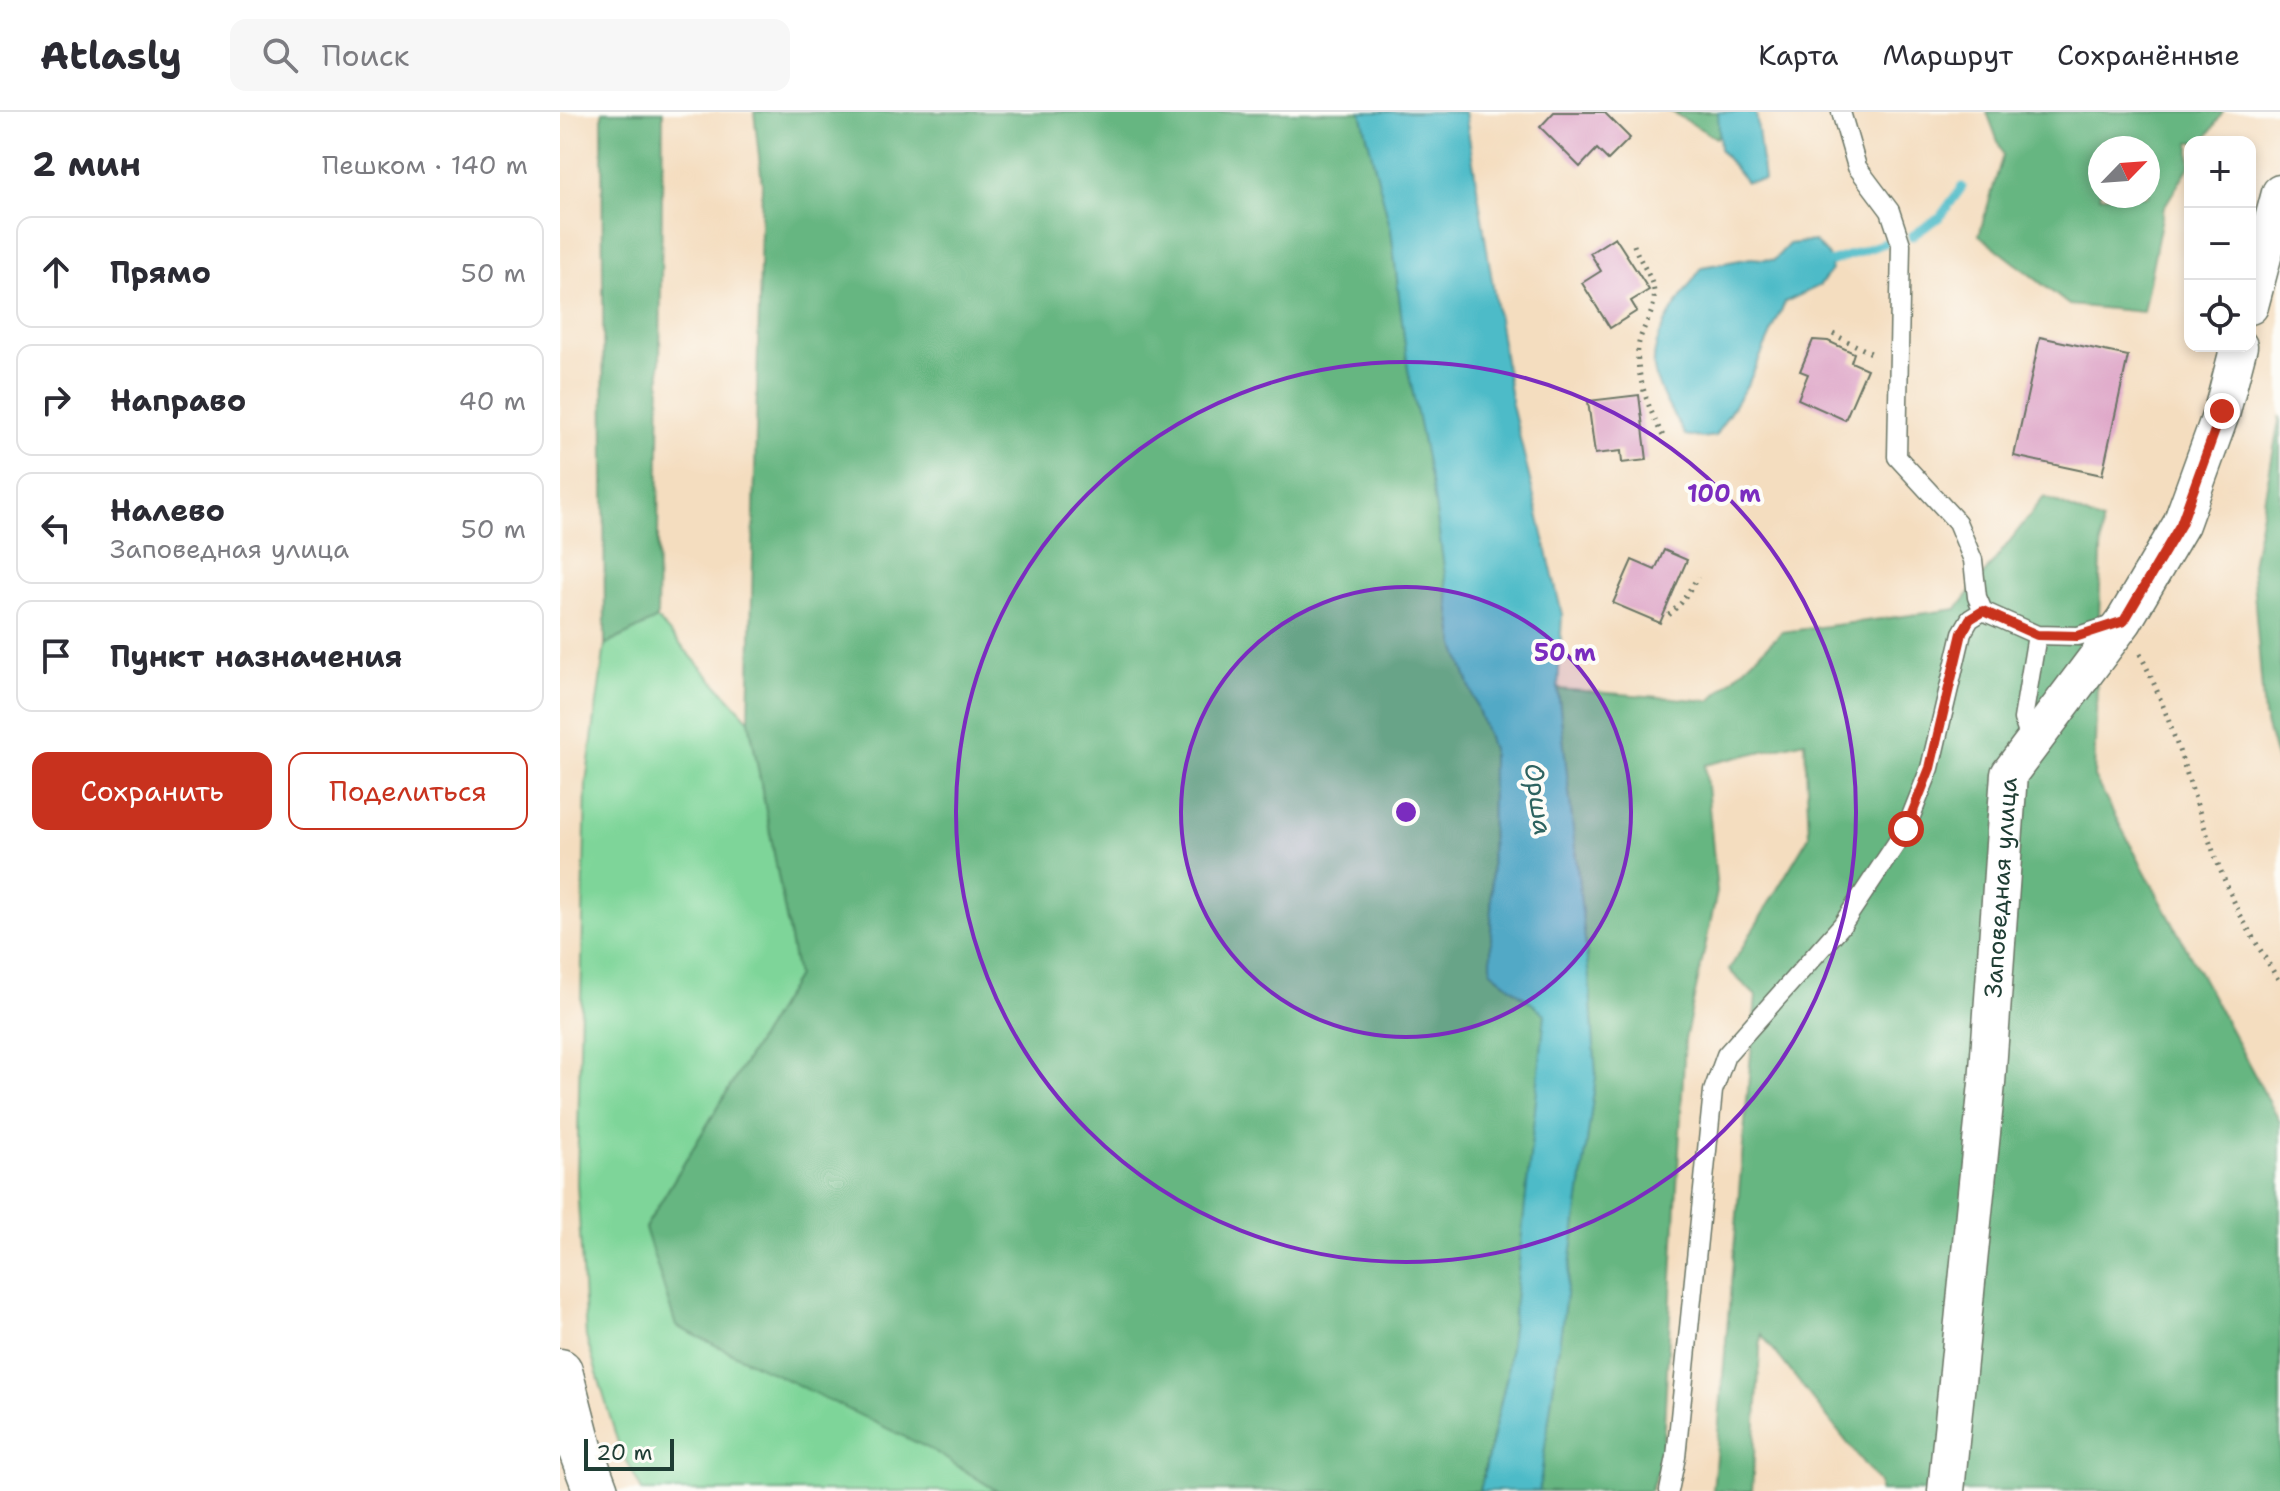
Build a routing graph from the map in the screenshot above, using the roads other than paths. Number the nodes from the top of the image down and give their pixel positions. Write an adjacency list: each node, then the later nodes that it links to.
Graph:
1 (1841, 112): 5 (lane)
2 (2280, 193): 3 (street)
3 (2256, 283)
4 (2237, 352): 6 (street, Заповедная улица)
5 (1983, 611): 7 (lane); 11 (lane)
6 (2124, 621): 7 (lane); 8 (street, Заповедная улица)
7 (2037, 635): 8 (lane)
8 (2032, 746): 12 (street, Заповедная улица)
9 (560, 1371): 10 (main road)
10 (596, 1491)
11 (1669, 1491)
12 (1946, 1491)

